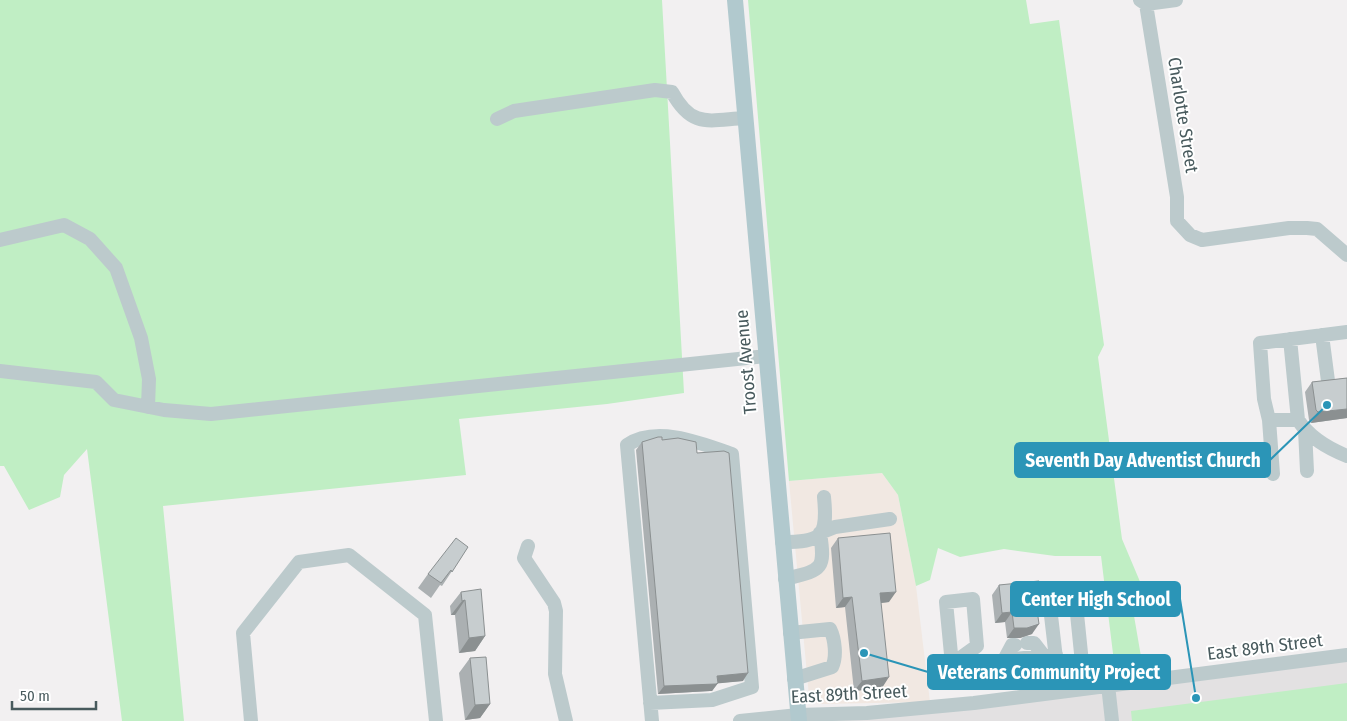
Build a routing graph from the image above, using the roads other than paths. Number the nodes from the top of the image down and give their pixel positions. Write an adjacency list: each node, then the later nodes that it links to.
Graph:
1 (735, 0): 4 (main road, Troost Avenue)
2 (1176, 0): 3 (street)
3 (1143, 2): 7 (street, Charlotte Street)
4 (745, 118): 5 (street); 11 (main road, Troost Avenue)
5 (497, 119)
6 (0, 240): 14 (street)
7 (1347, 255)
8 (1347, 332): 9 (street)
9 (1322, 335): 10 (street); 13 (street)
10 (1290, 339): 15 (street); 16 (street)
11 (766, 356): 14 (street); 23 (main road, Troost Avenue)
12 (0, 371): 14 (street)
13 (1328, 381)
14 (148, 407)
15 (1268, 420): 16 (street); 19 (street)
16 (1302, 425): 17 (street); 18 (street)
17 (1347, 456)
18 (1307, 471)
19 (1273, 474)
20 (824, 497): 22 (street)
21 (890, 519): 22 (street)
22 (820, 533): 23 (street); 25 (street)
23 (782, 542): 25 (main road, Troost Avenue)
24 (528, 546): 39 (street)
25 (785, 579): 26 (main road, Troost Avenue)
26 (790, 633): 32 (main road, Troost Avenue); 32 (street)
27 (1050, 655): 29 (street); 29 (street); 31 (street); 31 (street)
28 (1347, 655): 33 (street, East 89th Street)
29 (1004, 660): 30 (street)
30 (952, 664)
31 (1067, 667): 34 (street)
32 (794, 679): 36 (main road, Troost Avenue)
33 (1108, 685): 34 (street, East 89th Street); 42 (street)
34 (1069, 690): 36 (street, East 89th Street)
35 (650, 703): 35 (street); 40 (street)
36 (798, 718): 41 (street, East 89th Street)
37 (251, 721): 38 (street)
38 (436, 721)
39 (566, 721)
40 (652, 721)
41 (740, 721)
42 (1112, 721)

